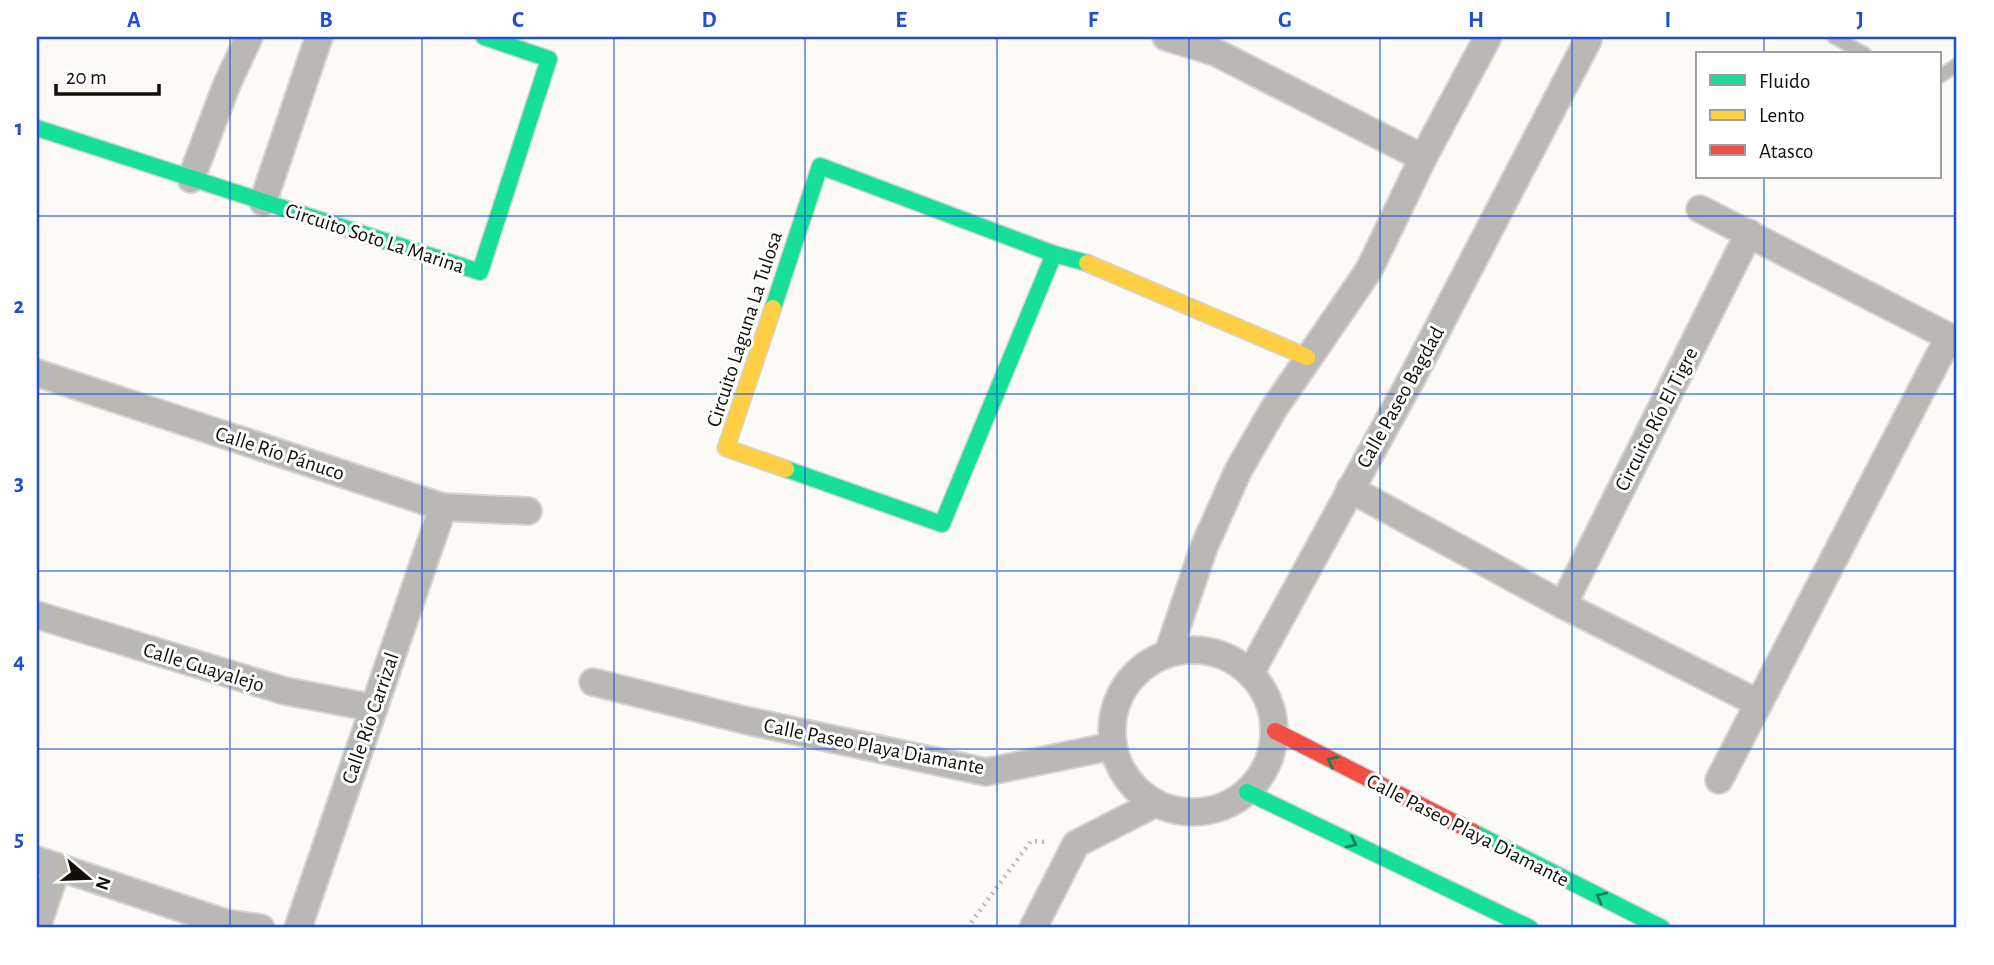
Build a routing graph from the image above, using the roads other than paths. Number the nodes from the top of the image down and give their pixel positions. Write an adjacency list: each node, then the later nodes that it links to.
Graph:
1 (249, 37): 14 (street)
2 (319, 37): 15 (street)
3 (484, 37): 15 (street, Circuito Soto La Marina)
4 (1166, 37): 8 (street)
5 (1488, 37): 13 (street)
6 (1834, 37): 9 (lane)
7 (1588, 40): 22 (street, Calle Paseo Bagdad)
8 (1218, 44): 13 (street)
9 (1861, 52)
10 (1957, 65): 11 (lane)
11 (1941, 75)
12 (37, 128): 14 (street, Circuito Soto La Marina)
13 (1423, 158): 20 (street)
14 (191, 179): 15 (street, Circuito Soto La Marina)
15 (263, 202)
16 (1700, 209): 17 (street)
17 (1749, 233): 19 (street); 25 (street, Circuito Río El Tigre)
18 (1054, 254): 18 (street, Circuito Laguna La Tulosa); 20 (street, Circuito Laguna La Tulosa)
19 (1953, 339): 30 (street)
20 (1307, 358): 27 (street)
21 (37, 373): 23 (street, Calle Río Pánuco)
22 (1350, 489): 25 (street); 28 (street, Calle Paseo Bagdad)
23 (443, 507): 24 (street, Calle Río Pánuco); 31 (street, Calle Río Carrizal)
24 (528, 511)
25 (1563, 605): 30 (street)
26 (37, 615): 31 (street, Calle Guayalejo)
27 (1179, 651): 28 (street); 33 (street)
28 (1242, 666): 32 (street)
29 (593, 682): 33 (street, Calle Paseo Playa Diamante)
30 (1758, 703): 34 (street)
31 (374, 708): 41 (street, Calle Río Carrizal)
32 (1275, 732): 35 (street); 44 (street, Calle Paseo Playa Diamante, one-way to 32)
33 (1117, 757): 36 (street)
34 (1719, 780)
35 (1247, 792): 36 (street); 43 (street, one-way to 43)
36 (1151, 800): 42 (street)
37 (47, 863): 38 (street); 39 (street)
38 (219, 926): 40 (street)
39 (37, 927)
40 (261, 928)
41 (298, 928)
42 (1033, 928)
43 (1530, 928)
44 (1661, 928)

